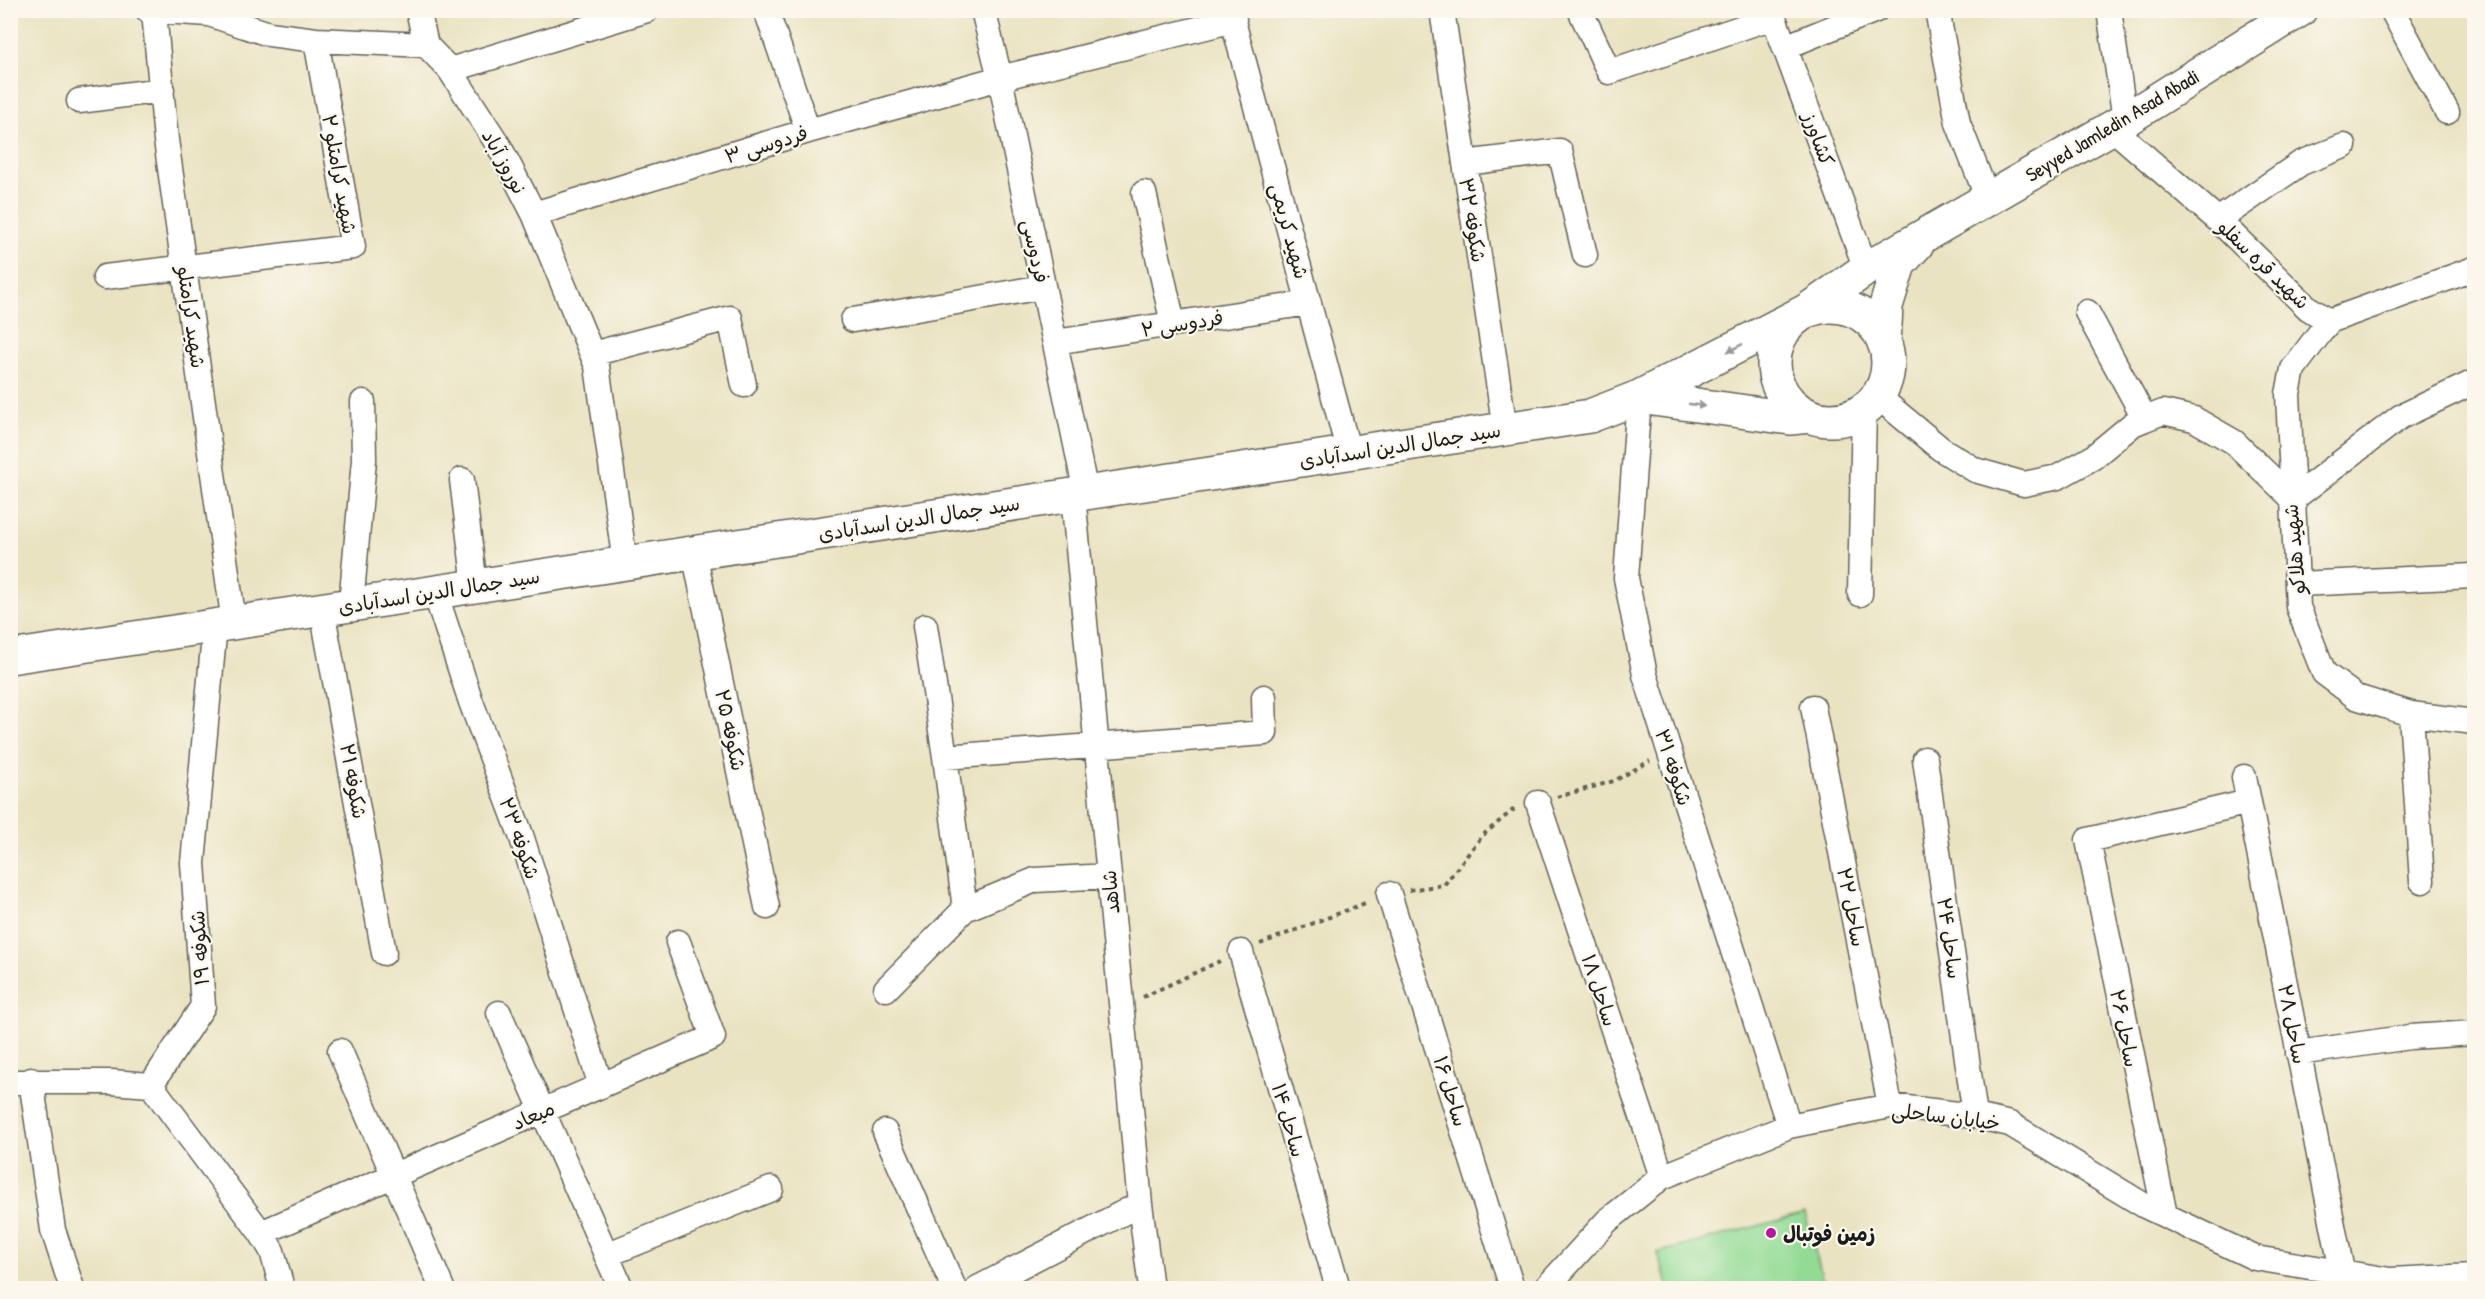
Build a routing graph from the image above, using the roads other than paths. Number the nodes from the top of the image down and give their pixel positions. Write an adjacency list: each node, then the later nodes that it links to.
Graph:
1 (418, 10): 17 (street)
2 (647, 10): 19 (street)
3 (766, 10): 25 (street)
4 (983, 10): 20 (street, فردوسی)
5 (1442, 10): 27 (street, شکوفه ۳۲)
6 (1580, 10): 13 (street)
7 (1876, 10): 18 (street)
8 (2109, 10): 24 (street)
9 (2300, 10): 24 (main road, Seyyed Jamledin Asad Abadi)
10 (2392, 10): 23 (street)
11 (151, 11): 12 (street); 21 (street, شهید کرامتلو)
12 (216, 14): 16 (street)
13 (1772, 14): 18 (street, کشاورز)
14 (1232, 15): 20 (street, فردوسی ۳); 39 (street, شهید کریمی)
15 (1938, 15): 29 (street)
16 (316, 40): 17 (street); 35 (street, شهید کرامتلو ۲)
17 (426, 45): 19 (street, نوروز آباد)
18 (1785, 47): 34 (street, کشاورز)
19 (450, 70): 30 (street, نوروز آباد)
20 (1000, 78): 25 (street, فردوسی ۳); 38 (street, فردوسی)
21 (162, 90): 22 (street); 35 (street, شهید کرامتلو)
22 (79, 101)
23 (2447, 112)
24 (2118, 123): 29 (main road, Seyyed Jamledin Asad Abadi); 31 (street, شهید قره سفلو)
25 (808, 131): 30 (street, فردوسی ۳)
26 (2344, 146): 31 (street)
27 (1465, 163): 33 (street); 55 (street, شکوفه ۳۲)
28 (1144, 193): 44 (street)
29 (1988, 199): 32 (main road, Seyyed Jamledin Asad Abadi)
30 (534, 214): 47 (street, نوروز آباد)
31 (2218, 220): 43 (street, شهید قره سفلو)
32 (1922, 237): 34 (main road, Seyyed Jamledin Asad Abadi); 46 (main road)
33 (1585, 255)
34 (1866, 268): 40 (main road, Seyyed Jamledin Asad Abadi)
35 (185, 269): 37 (street); 68 (street, شهید کرامتلو)
36 (2475, 269): 43 (street, شهید قره سفلو)
37 (105, 277)
38 (1043, 287): 42 (street); 45 (street, فردوسی)
39 (1309, 303): 44 (street, فردوسی ۲); 56 (street, شهید کریمی)
40 (1806, 311): 46 (main road); 50 (main road, سید جمال الدین اسدآبادی, one-way to 50); 53 (main road)
41 (2087, 312): 54 (street)
42 (853, 320)
43 (2329, 321): 59 (street)
44 (1173, 324): 45 (street, فردوسی ۲)
45 (1055, 342): 58 (street, فردوسی)
46 (1884, 343): 52 (main road)
47 (592, 354): 49 (street); 61 (street, نوروز آباد)
48 (2475, 382): 59 (street)
49 (744, 385)
50 (1639, 397): 53 (main road, one-way to 53); 55 (main road, سید جمال الدین اسدآبادی); 100 (street, شکوفه ۳۱)
51 (363, 402): 67 (street, شکوفه ۲۱)
52 (1870, 403): 53 (main road); 54 (street, شهید هلاکو); 66 (street)
53 (1810, 416)
54 (2145, 419): 59 (street, شهید هلاکو)
55 (1505, 429): 56 (main road, سید جمال الدین اسدآبادی)
56 (1349, 453): 58 (main road, سید جمال الدین اسدآبادی)
57 (462, 480): 64 (street)
58 (1080, 494): 60 (main road, سید جمال الدین اسدآبادی); 75 (street, شاهد)
59 (2293, 499): 63 (street, شهید هلاکو)
60 (694, 552): 61 (main road, سید جمال الدین اسدآبادی); 84 (street, شکوفه ۲۵)
61 (625, 563): 64 (main road, سید جمال الدین اسدآبادی)
62 (2475, 576): 63 (street)
63 (2297, 584): 73 (street, شهید هلاکو)
64 (475, 586): 65 (main road, سید جمال الدین اسدآبادی)
65 (435, 592): 67 (main road, سید جمال الدین اسدآبادی); 96 (street, شکوفه ۲۳)
66 (1860, 594)
67 (336, 607): 68 (main road, سید جمال الدین اسدآبادی); 87 (street, شکوفه ۲۱)
68 (224, 624): 70 (main road, سید جمال الدین اسدآبادی); 95 (street, شکوفه ۱۹)
69 (925, 626): 76 (street)
70 (10, 657)
71 (1264, 697): 75 (street)
72 (1813, 707): 97 (street, ساحل ۲۲)
73 (2411, 714): 74 (street, شهید هلاکو); 82 (street)
74 (2475, 722)
75 (1096, 744): 76 (street); 81 (street, شاهد)
76 (945, 757): 85 (street)
77 (1925, 759): 99 (street, ساحل ۲۴)
78 (2244, 777): 79 (street, ساحل ۲۸)
79 (2249, 802): 93 (street, ساحل ۲۸); 106 (street, ساحل ۲۶)
80 (1538, 803): 103 (street, ساحل ۱۸)
81 (1109, 876): 85 (street); 105 (street, شاهد)
82 (2422, 881)
83 (1389, 894): 119 (street, ساحل ۱۶)
84 (768, 907)
85 (964, 909): 89 (street)
86 (678, 942): 96 (street, میعاد)
87 (384, 952)
88 (1241, 952): 118 (street, ساحل ۱۴)
89 (886, 989)
90 (499, 1013): 98 (street)
91 (2475, 1033): 93 (street)
92 (340, 1052): 102 (street)
93 (2298, 1053): 109 (street, ساحل ۲۸)
94 (21, 1081): 95 (street); 111 (street)
95 (151, 1085): 107 (street)
96 (601, 1086): 98 (street, میعاد)
97 (1890, 1106): 99 (street, خیابان ساحلی); 100 (street, خیابان ساحلی)
98 (543, 1110): 102 (street, میعاد); 108 (street)
99 (1975, 1116): 106 (street, خیابان ساحلی)
100 (1789, 1126): 103 (street, خیابان ساحلی)
101 (885, 1132): 115 (street)
102 (392, 1176): 107 (street, میعاد); 113 (street)
103 (1662, 1177): 120 (street, خیابان ساحلی)
104 (771, 1189): 108 (street)
105 (1140, 1204): 116 (street); 117 (street, شاهد)
106 (2165, 1215): 109 (street, خیابان ساحلی)
107 (261, 1233): 112 (street)
108 (606, 1255): 114 (street)
109 (2342, 1271): 110 (street, خیابان ساحلی)
110 (2475, 1276)
111 (72, 1288)
112 (282, 1288)
113 (442, 1288)
114 (621, 1288)
115 (954, 1288)
116 (978, 1288)
117 (1151, 1288)
118 (1338, 1288)
119 (1512, 1288)
120 (1546, 1288)

